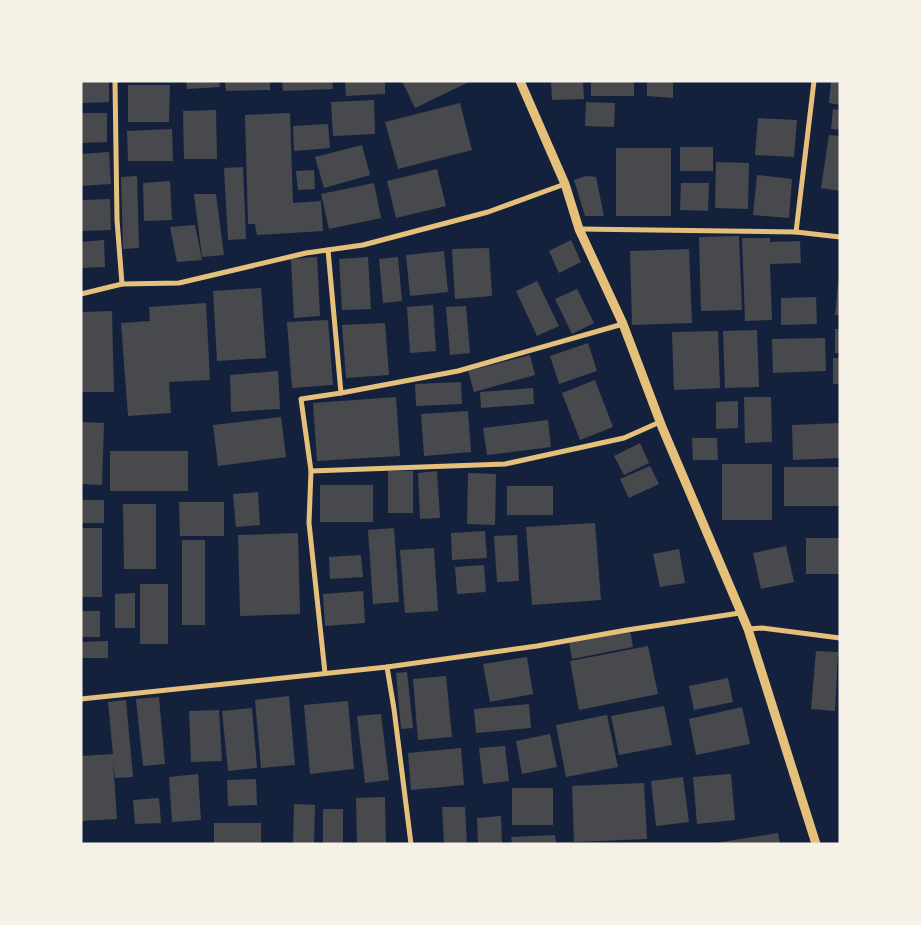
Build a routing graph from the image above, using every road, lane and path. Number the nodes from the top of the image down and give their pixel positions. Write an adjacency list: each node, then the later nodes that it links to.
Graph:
1 (115, 81): 9 (street)
2 (520, 81): 4 (street)
3 (814, 81): 6 (street)
4 (564, 184): 5 (street); 8 (street)
5 (580, 229): 6 (street); 11 (street)
6 (796, 232): 7 (street)
7 (840, 237)
8 (328, 250): 9 (street); 12 (street)
9 (122, 284): 10 (street)
10 (81, 294)
11 (623, 324): 12 (street); 13 (street)
12 (341, 394): 14 (street)
13 (660, 422): 14 (street); 15 (street)
14 (311, 471): 19 (street)
15 (740, 613): 16 (street); 18 (street)
16 (748, 629): 17 (street); 22 (street)
17 (840, 638)
18 (387, 666): 19 (street); 21 (street)
19 (325, 673): 20 (street)
20 (81, 699)
21 (411, 844)
22 (816, 844)

